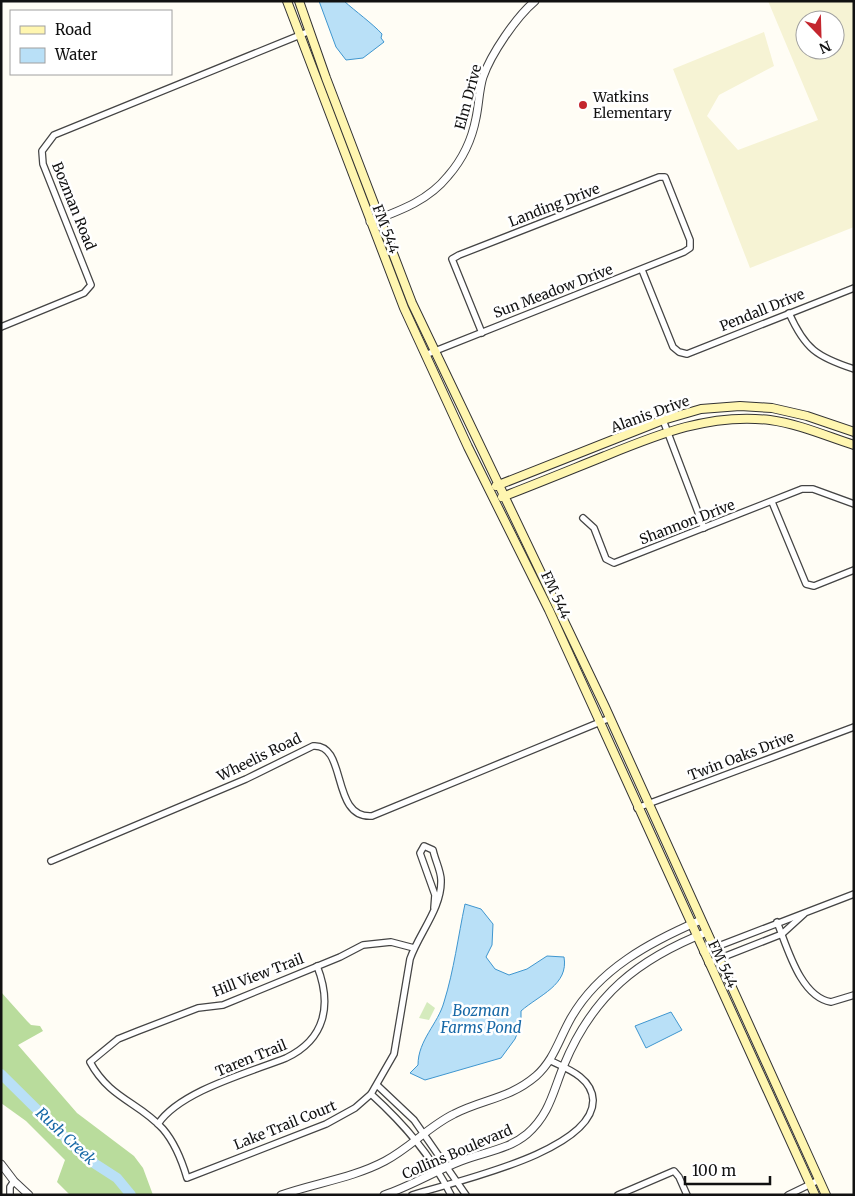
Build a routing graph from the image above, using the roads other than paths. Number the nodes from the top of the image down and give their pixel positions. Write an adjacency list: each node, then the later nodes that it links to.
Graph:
1 (287, 1): 5 (main road, FM 544)
2 (299, 1): 4 (main road, FM 544)
3 (535, 1): 7 (street, Elm Drive)
4 (310, 31): 5 (street, Bozman Road); 7 (main road, FM 544)
5 (300, 35): 8 (main road, FM 544); 12 (street, Bozman Road)
6 (665, 177): 9 (street, Sun Meadow Drive); 13 (street, Landing Drive)
7 (379, 218): 8 (street, Elm Drive); 14 (main road, FM 544)
8 (370, 222): 15 (main road, FM 544)
9 (642, 270): 11 (street, Pendall Drive); 13 (street, Sun Meadow Drive)
10 (854, 288): 11 (street, Pendall Drive)
11 (789, 313): 16 (street)
12 (1, 327)
13 (482, 333): 14 (street, Sun Meadow Drive)
14 (434, 351): 15 (street, Sun Meadow Drive); 21 (main road, FM 544)
15 (425, 355): 22 (main road, FM 544)
16 (854, 368)
17 (663, 420): 18 (street); 19 (main road, Alanis Drive); 21 (main road, Alanis Drive)
18 (667, 431): 20 (main road, Alanis Drive); 23 (main road, Alanis Drive); 28 (street)
19 (854, 432)
20 (854, 445)
21 (501, 485): 22 (main road, Alanis Drive); 23 (main road, FM 544)
22 (490, 489): 24 (main road, FM 544)
23 (506, 496): 24 (main road, Alanis Drive); 30 (main road, FM 544)
24 (496, 500): 31 (main road, FM 544)
25 (772, 502): 26 (street, Shannon Drive); 28 (street, Shannon Drive); 29 (street)
26 (854, 504)
27 (583, 518): 28 (street, Shannon Drive)
28 (704, 528)
29 (854, 570)
30 (610, 718): 31 (street, Wheelis Road); 33 (main road, FM 544)
31 (600, 722): 34 (main road, FM 544); 35 (street, Wheelis Road)
32 (854, 727): 33 (street, Twin Oaks Drive)
33 (648, 804): 34 (street, Twin Oaks Drive); 39 (main road, FM 544)
34 (637, 808): 41 (main road, FM 544)
35 (51, 861)
36 (854, 894): 38 (street)
37 (434, 908): 37 (street, Lake Trail Court); 46 (street, Lake Trail Court)
38 (810, 910): 40 (street); 43 (street)
39 (701, 920): 41 (street, Collins Boulevard); 42 (main road, FM 544)
40 (777, 922): 43 (street); 45 (street)
41 (691, 925): 44 (main road, FM 544); 51 (street, Collins Boulevard)
42 (707, 932): 44 (street, Collins Boulevard); 45 (main road, FM 544)
43 (782, 934): 48 (street); 53 (street)
44 (696, 936): 47 (main road, FM 544); 52 (street, Collins Boulevard)
45 (714, 947): 47 (street); 48 (main road, FM 544)
46 (414, 948): 50 (street, Hill View Trail); 56 (street, Lake Trail Court)
47 (703, 952): 49 (main road, FM 544)
48 (719, 958): 49 (street); 64 (main road, FM 544)
49 (708, 963): 68 (main road, FM 544)
50 (317, 966): 58 (street, Taren Trail); 58 (street, Hill View Trail)
51 (598, 984): 52 (street); 54 (street, Collins Boulevard)
52 (608, 994): 55 (street, Collins Boulevard)
53 (854, 994)
54 (551, 1061): 55 (street); 59 (street, Collins Boulevard)
55 (563, 1066): 62 (street, Collins Boulevard); 66 (street)
56 (378, 1086): 57 (street, Lake Trail Court); 59 (street)
57 (371, 1094): 58 (street, Lake Trail Court); 60 (street)
58 (158, 1124)
59 (425, 1134): 60 (street, Collins Boulevard); 62 (street)
60 (417, 1141): 63 (street); 73 (street, Collins Boulevard)
61 (1, 1164): 65 (street)
62 (448, 1166): 63 (street, Collins Boulevard); 66 (street)
63 (439, 1171): 67 (street); 74 (street, Collins Boulevard)
64 (819, 1180): 68 (street); 69 (main road, FM 544)
65 (14, 1181): 71 (street); 72 (street)
66 (458, 1182): 67 (street); 77 (street)
67 (446, 1184): 75 (street); 76 (street)
68 (810, 1185): 70 (main road, FM 544); 80 (street)
69 (824, 1192): 70 (street)
70 (813, 1194)
71 (10, 1195)
72 (29, 1195)
73 (281, 1195)
74 (384, 1195)
75 (412, 1195)
76 (451, 1195)
77 (466, 1195)
78 (618, 1195): 79 (street)
79 (687, 1195)
80 (788, 1195)

